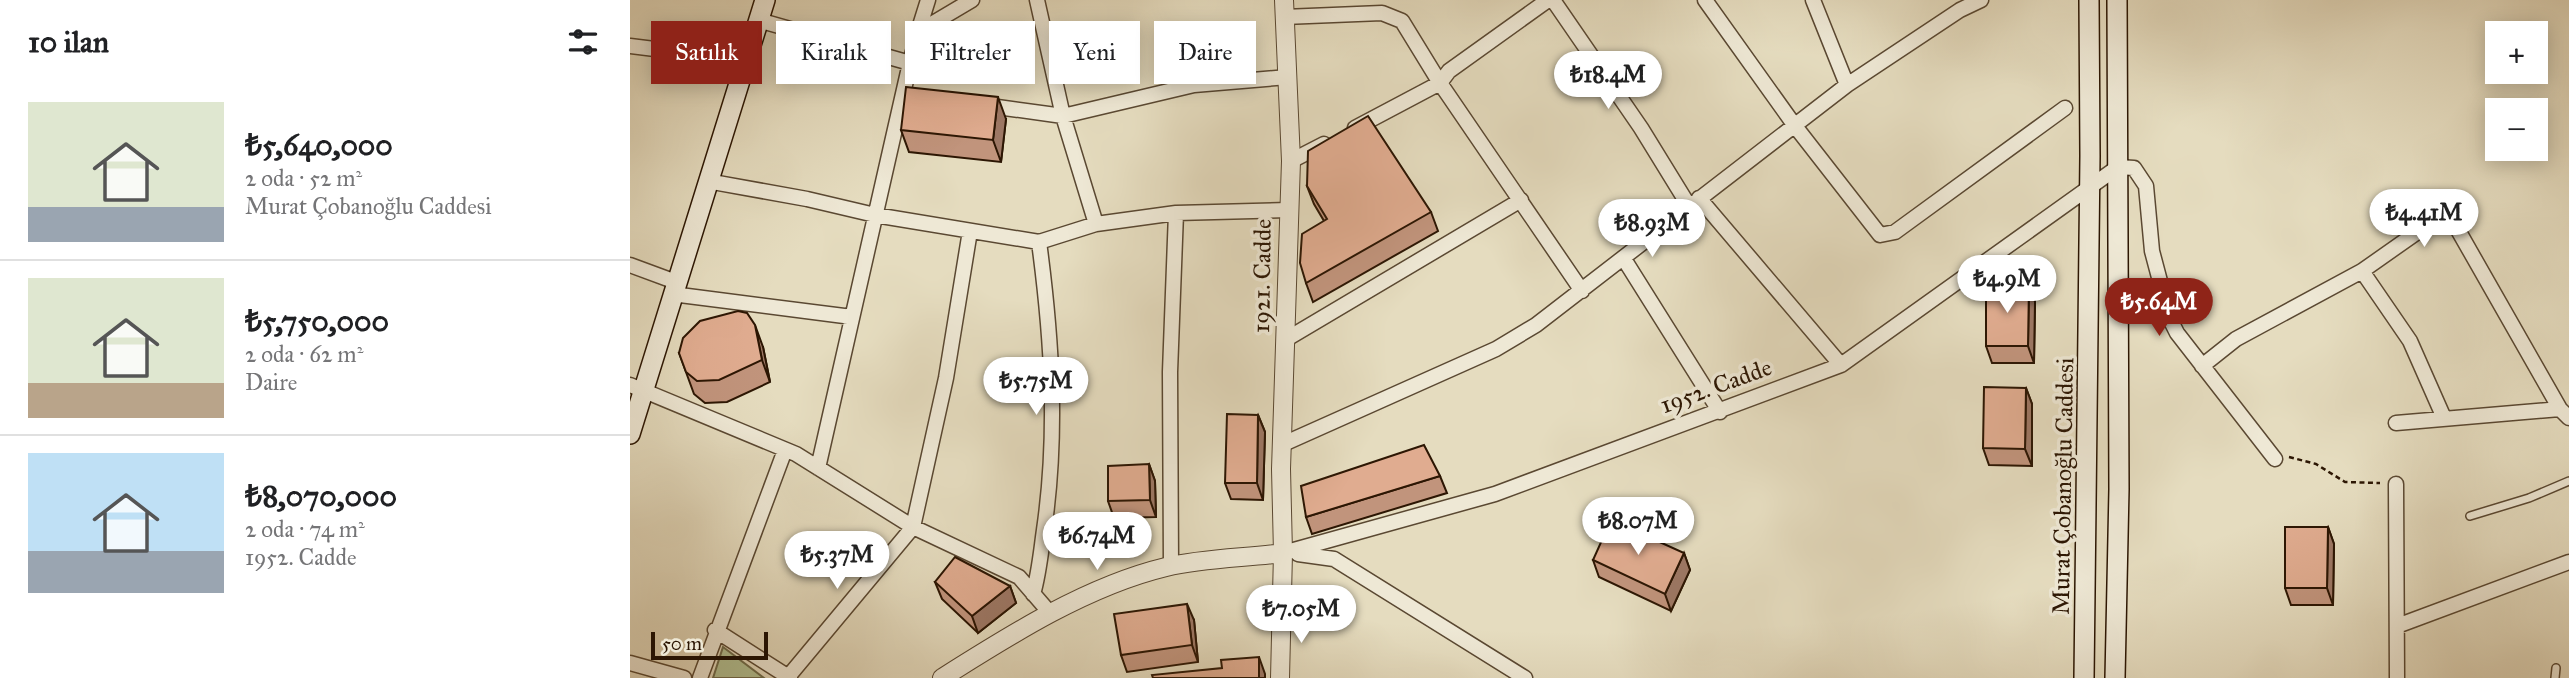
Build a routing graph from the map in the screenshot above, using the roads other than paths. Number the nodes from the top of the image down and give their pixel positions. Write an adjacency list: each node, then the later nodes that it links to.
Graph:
1 (765, 0): 12 (main road)
2 (928, 0): 13 (street)
3 (972, 0): 14 (street)
4 (1037, 0): 25 (street)
5 (1550, 0): 19 (street); 32 (street)
6 (1812, 0): 22 (street)
7 (1979, 0): 22 (street)
8 (2089, 0): 30 (main road, Murat Çobanoğlu Caddesi)
9 (2117, 0): 28 (main road)
10 (1707, 1): 26 (street)
11 (1284, 9): 18 (street, 1921. Cadde); 19 (street)
12 (758, 20): 17 (street)
13 (922, 21)
14 (938, 21)
15 (630, 46): 16 (street)
16 (651, 49)
17 (905, 62)
18 (1288, 77): 25 (street); 27 (street, 1921. Cadde)
19 (1440, 83): 27 (street); 31 (street)
20 (738, 84): 29 (main road)
21 (909, 84): 35 (street)
22 (1847, 85): 26 (street)
23 (969, 103): 25 (street)
24 (2064, 108): 26 (street)
25 (1063, 116): 36 (street)
26 (1796, 126): 32 (street)
27 (1291, 162): 33 (street, 1921. Cadde)
28 (2118, 167): 30 (street, 1952. Cadde); 47 (street); 78 (main road)
29 (707, 181): 35 (street); 42 (main road)
30 (2090, 184): 46 (street, 1952. Cadde); 77 (main road, Murat Çobanoğlu Caddesi)
31 (1521, 200): 43 (street); 45 (street)
32 (1694, 202): 39 (street); 46 (street)
33 (1288, 210): 34 (street); 45 (street, 1921. Cadde)
34 (1176, 214): 36 (street); 64 (street)
35 (875, 215): 37 (street); 44 (street)
36 (1096, 224): 38 (street)
37 (970, 231): 38 (street); 61 (street)
38 (1039, 242): 65 (street)
39 (1624, 259): 43 (street); 49 (street)
40 (630, 265): 42 (street)
41 (2362, 271): 47 (street); 50 (street); 51 (street)
42 (674, 288): 44 (street); 48 (main road)
43 (1582, 291): 54 (street)
44 (852, 317): 57 (street)
45 (1285, 340): 54 (street, 1921. Cadde)
46 (1841, 365): 49 (street, 1952. Cadde)
47 (2202, 366): 56 (street)
48 (636, 387): 53 (main road); 55 (street)
49 (1720, 412): 62 (street, 1952. Cadde)
50 (2564, 414): 51 (street)
51 (2444, 418): 52 (street)
52 (2396, 423)
53 (630, 434)
54 (1281, 445): 62 (street, 1921. Cadde)
55 (785, 450): 57 (street); 68 (street)
56 (2275, 460)
57 (818, 468): 61 (street)
58 (2569, 481): 60 (lane)
59 (2396, 484): 67 (street)
60 (2470, 516)
61 (913, 527): 65 (street); 71 (street)
62 (1283, 554): 64 (street); 75 (street, 1921. Cadde); 76 (street)
63 (2569, 562): 67 (street)
64 (1171, 566): 66 (street)
65 (1033, 594): 66 (street)
66 (1050, 613): 74 (street)
67 (2397, 626): 79 (street)
68 (715, 630): 71 (street); 73 (street)
69 (630, 663): 72 (street)
70 (2556, 668): 80 (lane)
71 (789, 677)
72 (684, 678)
73 (700, 678)
74 (942, 678)
75 (1280, 678)
76 (1525, 678)
77 (2084, 678)
78 (2115, 678)
79 (2397, 678)
80 (2555, 678)

